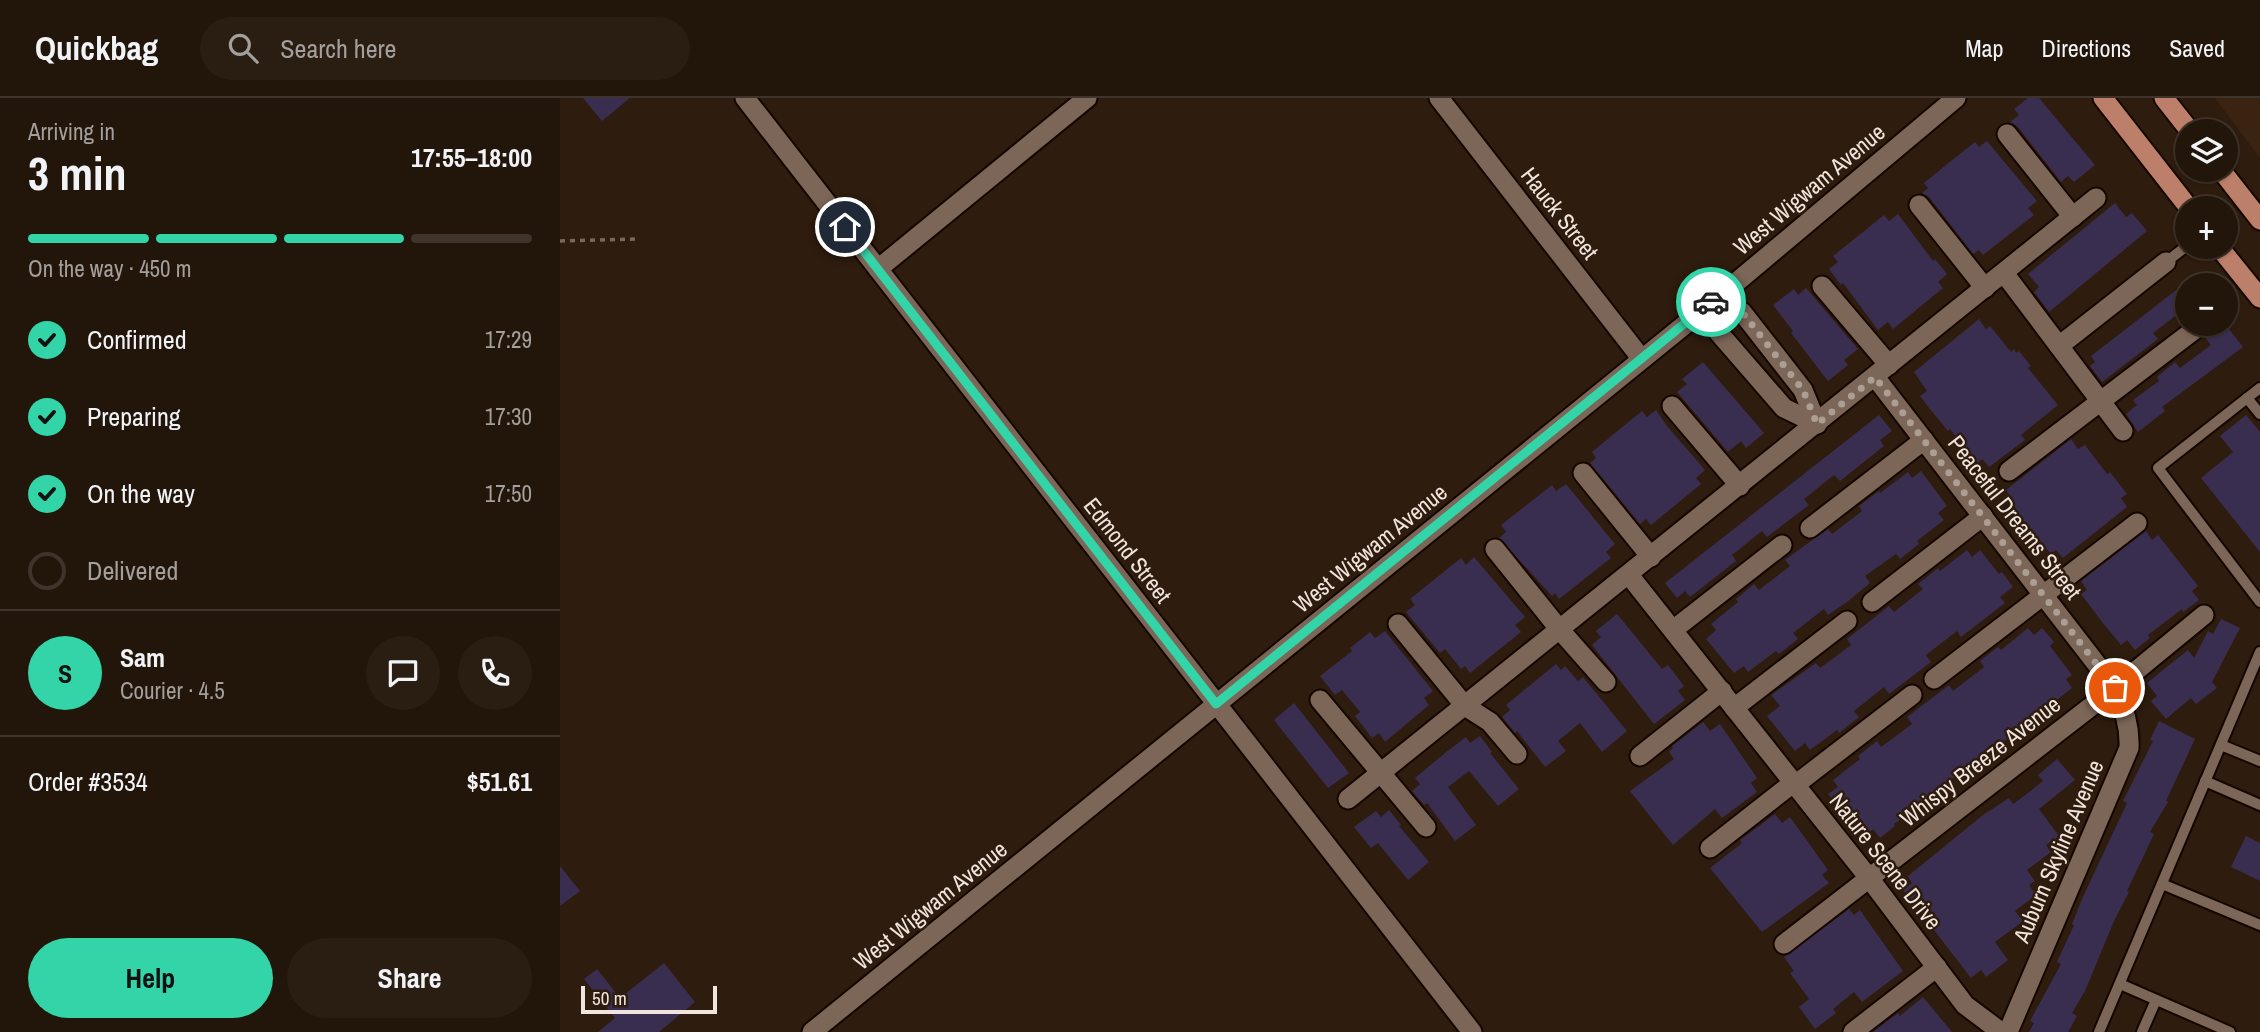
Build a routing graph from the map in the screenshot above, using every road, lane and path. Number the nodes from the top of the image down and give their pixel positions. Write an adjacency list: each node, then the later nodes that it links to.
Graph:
1 (745, 98): 20 (street, Edmond Street)
2 (1087, 98): 20 (street)
3 (1439, 98): 28 (street, Hauck Street)
4 (1956, 98): 25 (street, West Wigwam Avenue)
5 (2103, 98): 10 (main road)
6 (2164, 98): 7 (main road)
7 (2181, 119)
8 (2007, 134): 13 (street)
9 (2230, 182): 14 (main road)
10 (2180, 196)
11 (2096, 198): 13 (street)
12 (1919, 205): 23 (street)
13 (2073, 217): 21 (street)
14 (2260, 220)
15 (635, 239): 16 (path)
16 (560, 241)
17 (2175, 255): 19 (lane)
18 (2229, 259): 24 (main road)
19 (2166, 262): 27 (street)
20 (878, 269): 65 (street, Edmond Street)
21 (2004, 273): 23 (street); 27 (street)
22 (1822, 286): 30 (street, Peaceful Dreams Street)
23 (1985, 288): 30 (street)
24 (2260, 298)
25 (1714, 300): 28 (street, West Wigwam Avenue); 29 (street); 32 (street)
26 (2186, 336): 34 (street)
27 (2059, 346): 34 (street)
28 (1642, 358): 65 (street, West Wigwam Avenue)
29 (1787, 370): 32 (lane); 37 (street)
30 (1882, 371): 37 (street); 39 (street, Peaceful Dreams Street)
31 (2260, 388): 33 (lane)
32 (1767, 389): 37 (street)
33 (2247, 398): 36 (lane); 52 (lane)
34 (2101, 401): 38 (street); 40 (street)
35 (1672, 406): 42 (street)
36 (2260, 414)
37 (1817, 424): 42 (street)
38 (2123, 431)
39 (1924, 440): 43 (street, Peaceful Dreams Street); 45 (street)
40 (2009, 471)
41 (1583, 473): 48 (street)
42 (1740, 486): 48 (street)
43 (1983, 516): 50 (street, Peaceful Dreams Street); 51 (street)
44 (2137, 523): 50 (street)
45 (1810, 528)
46 (1782, 545): 57 (street)
47 (1496, 549): 56 (street)
48 (1651, 557): 49 (street)
49 (1629, 575): 56 (street); 57 (street, Nature Scene Drive)
50 (2043, 595): 59 (street); 61 (street, Peaceful Dreams Street)
51 (1872, 602)
52 (2260, 602)
53 (2204, 615): 61 (street, Whispy Breeze Avenue)
54 (1847, 621): 67 (street)
55 (1398, 624): 66 (street)
56 (1560, 630): 60 (street); 66 (street)
57 (1673, 630): 62 (street, Nature Scene Drive)
58 (2260, 652): 68 (lane)
59 (1934, 679)
60 (1606, 682)
61 (2115, 688): 79 (street, Whispy Breeze Avenue); 90 (street, Auburn Skyline Avenue)
62 (1721, 691): 67 (street, Nature Scene Drive); 70 (street)
63 (1912, 695): 74 (street, Nature Scene Drive)
64 (1321, 700): 72 (street)
65 (1216, 704): 86 (street, West Wigwam Avenue); 87 (street, Edmond Street)
66 (1465, 706): 69 (street); 72 (street)
67 (1734, 708): 74 (street, Nature Scene Drive)
68 (2221, 744): 71 (lane); 73 (lane)
69 (1517, 754)
70 (1640, 756)
71 (2260, 761)
72 (1382, 773): 75 (street); 77 (street)
73 (2205, 781): 76 (lane); 80 (lane)
74 (1794, 784): 78 (street, Nature Scene Drive); 79 (street, Nature Scene Drive)
75 (1348, 799)
76 (2260, 805)
77 (1426, 827)
78 (1710, 848)
79 (1869, 878): 82 (street, Whispy Breeze Avenue); 83 (street, Nature Scene Drive)
80 (2162, 884): 81 (lane); 84 (lane)
81 (2260, 925)
82 (1784, 944)
83 (1937, 967): 88 (street, Nature Scene Drive); 89 (street, Nature Scene Drive)
84 (2120, 984): 85 (lane); 91 (lane)
85 (2156, 1000): 92 (lane); 93 (lane)
86 (812, 1032)
87 (1472, 1032)
88 (1853, 1032)
89 (2001, 1032)
90 (2008, 1032)
91 (2099, 1032)
92 (2142, 1032)
93 (2230, 1032)

